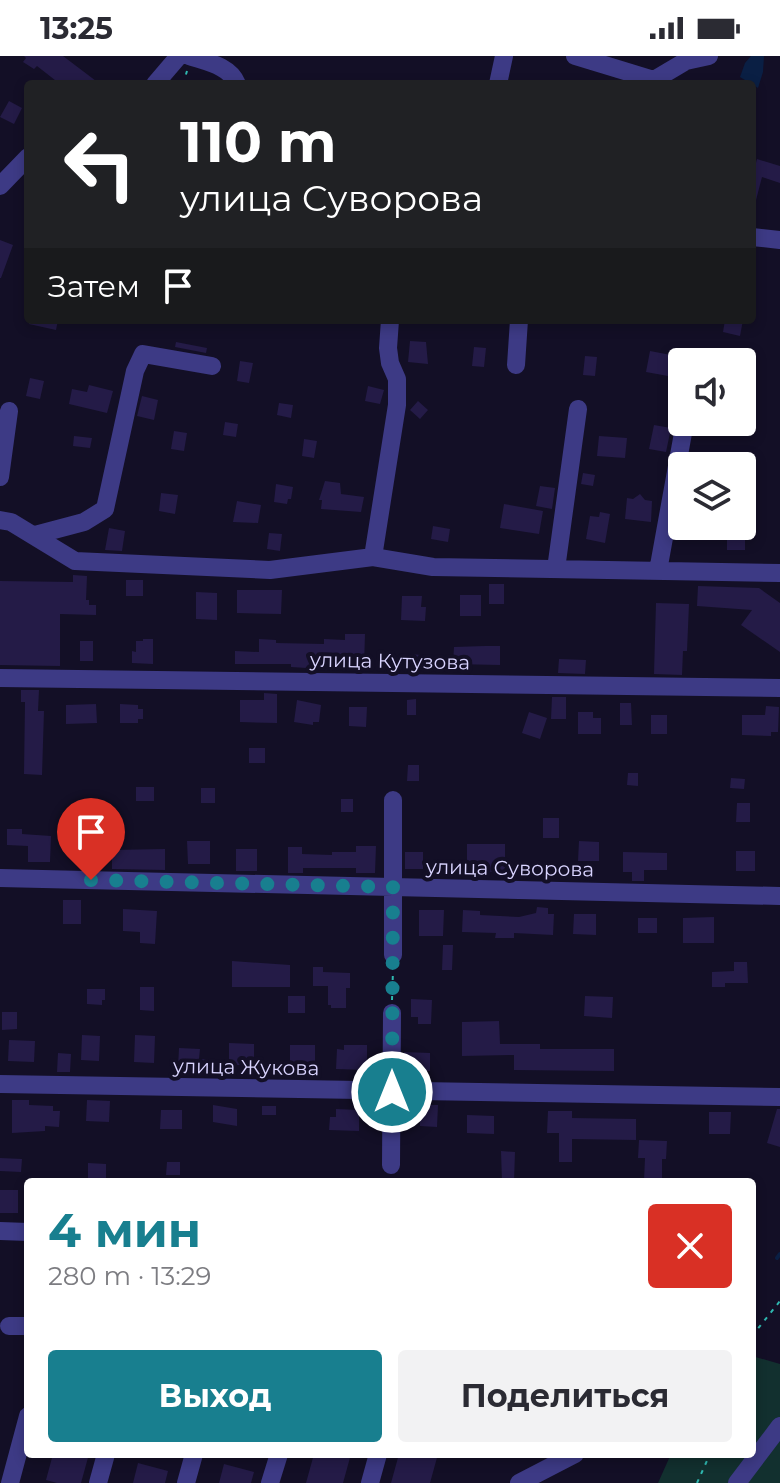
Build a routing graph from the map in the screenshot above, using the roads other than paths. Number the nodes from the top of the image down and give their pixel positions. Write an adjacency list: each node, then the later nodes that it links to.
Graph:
1 (179, 56): 6 (street)
2 (189, 56): 7 (street)
3 (504, 56): 8 (street)
4 (575, 56): 9 (street)
5 (709, 56): 10 (street)
6 (158, 80)
7 (235, 80)
8 (499, 80)
9 (649, 80)
10 (658, 80)
11 (24, 161): 12 (street)
12 (0, 186)
13 (756, 237): 14 (street)
14 (780, 240)
15 (390, 324): 25 (street)
16 (519, 324): 17 (street)
17 (516, 365)
18 (212, 366): 24 (street)
19 (578, 409): 26 (street)
20 (9, 411): 22 (street)
21 (682, 436): 27 (street)
22 (0, 477)
23 (0, 520): 24 (street)
24 (35, 535): 25 (street)
25 (373, 557): 26 (street)
26 (556, 569): 27 (street)
27 (658, 571): 28 (street)
28 (780, 573)
29 (0, 678): 30 (street, улица Кутузова)
30 (780, 688)
31 (393, 800): 33 (street)
32 (0, 878): 33 (street, улица Суворова)
33 (393, 887): 34 (street, улица Суворова); 35 (street)
34 (780, 896)
35 (393, 955)
36 (392, 1013): 38 (street)
37 (0, 1084): 38 (street, улица Жукова)
38 (392, 1092): 39 (street, улица Жукова); 40 (street)
39 (780, 1097)
40 (391, 1165)
41 (0, 1231): 42 (street)
42 (24, 1232)
43 (780, 1426): 50 (street)
44 (24, 1431): 52 (street)
45 (105, 1458): 53 (street)
46 (193, 1458): 54 (street)
47 (278, 1458): 55 (street)
48 (377, 1458): 56 (street)
49 (567, 1458): 57 (street)
50 (756, 1458)
51 (756, 1458): 58 (street)
52 (10, 1483)
53 (98, 1483)
54 (186, 1483)
55 (270, 1483)
56 (370, 1483)
57 (519, 1483)
58 (737, 1483)

